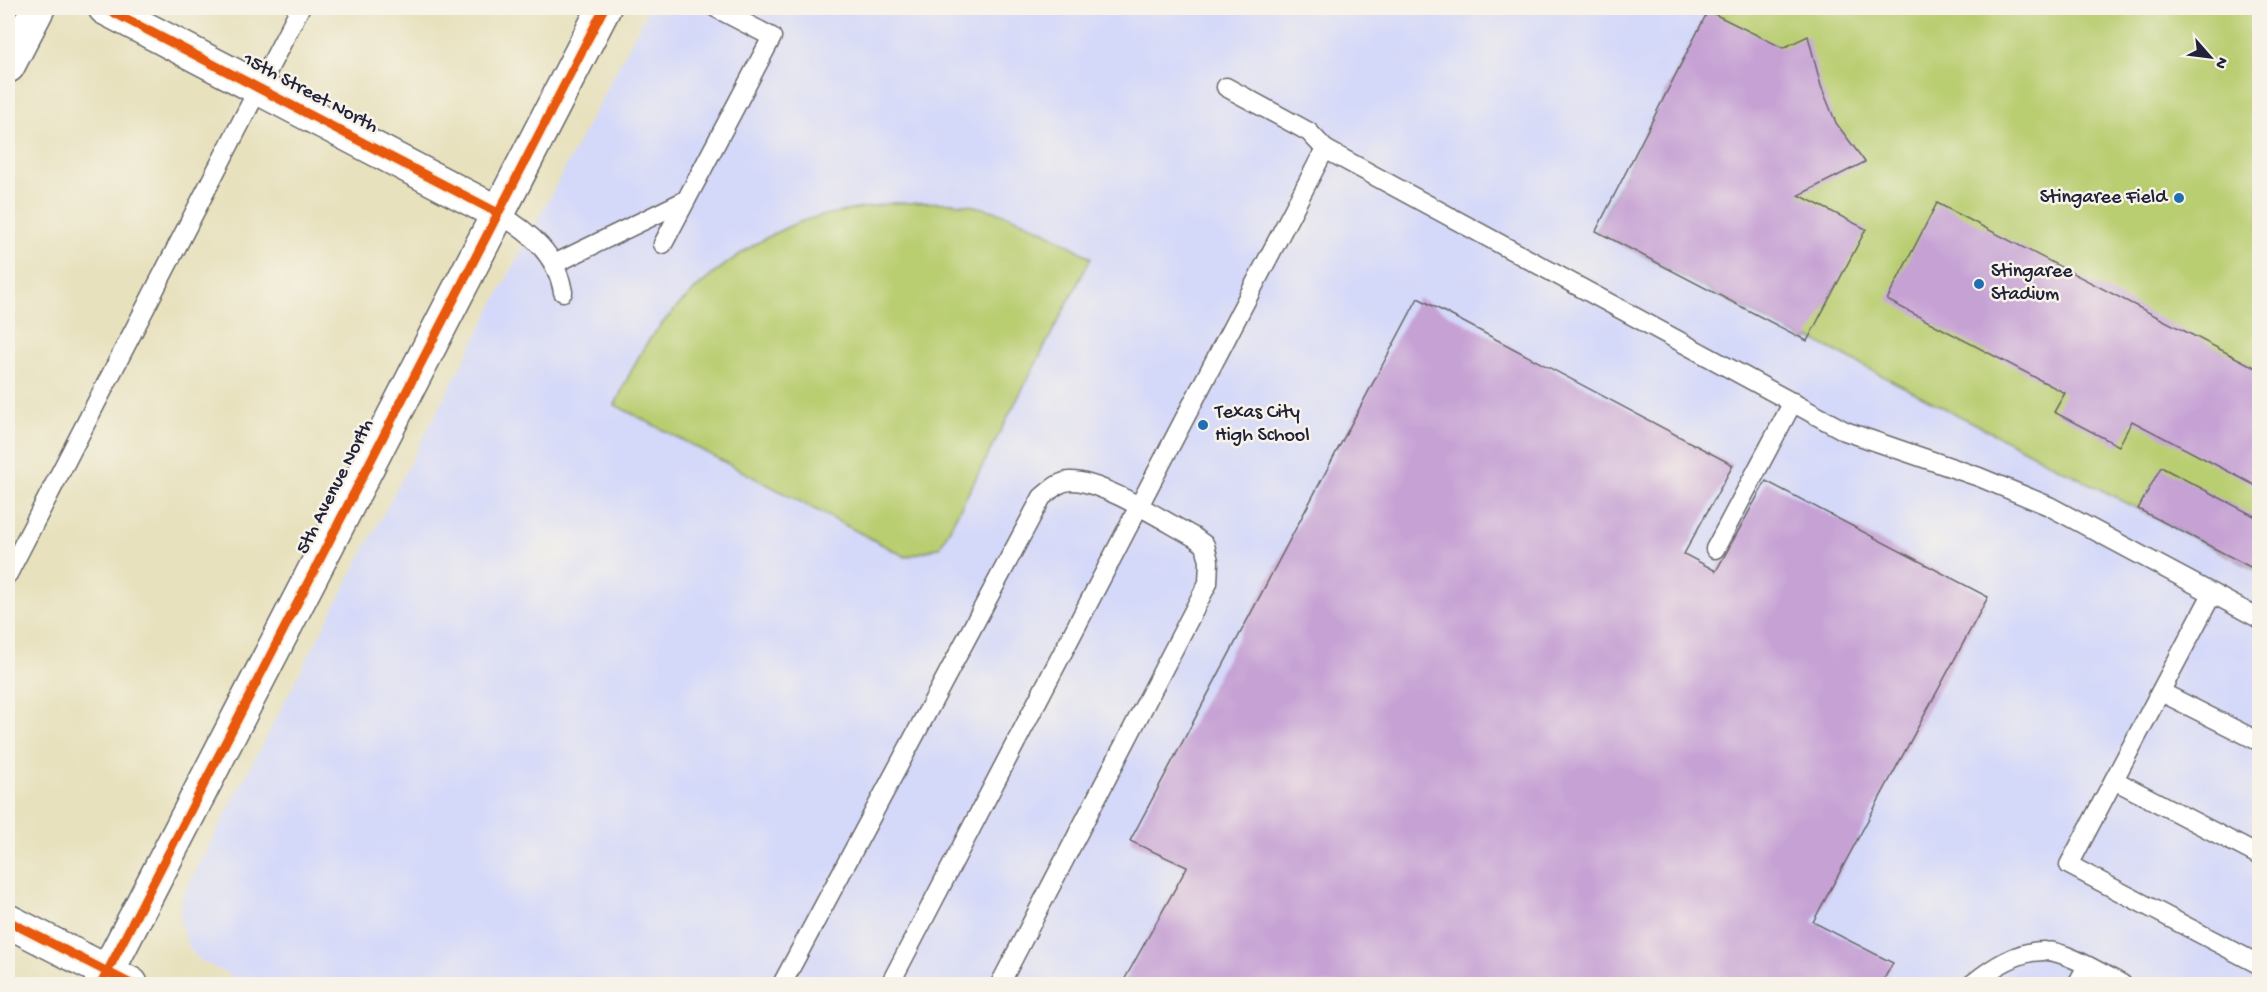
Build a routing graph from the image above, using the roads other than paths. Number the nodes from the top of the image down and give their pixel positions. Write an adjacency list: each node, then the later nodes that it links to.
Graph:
1 (38, 8): 6 (street)
2 (105, 8): 8 (street, 15th Street North)
3 (300, 8): 8 (lane)
4 (604, 8): 11 (street, 5th Avenue North)
5 (716, 8): 10 (lane)
6 (8, 66)
7 (1226, 87): 9 (lane)
8 (258, 88): 11 (street, 15th Street North); 18 (lane)
9 (1325, 149): 15 (lane); 16 (lane)
10 (686, 200): 12 (lane); 13 (lane)
11 (498, 213): 13 (lane); 28 (street, 5th Avenue North)
12 (663, 244)
13 (554, 264): 14 (lane)
14 (563, 292)
15 (1793, 402): 17 (lane); 19 (lane)
16 (1138, 507): 29 (lane); 30 (lane); 31 (lane)
17 (1715, 549)
18 (8, 574)
19 (2212, 594): 20 (lane); 21 (lane)
20 (2259, 619)
21 (2161, 692): 22 (lane); 23 (lane)
22 (2259, 742)
23 (2114, 780): 24 (lane); 26 (lane)
24 (2259, 856)
25 (8, 921): 28 (street)
26 (2259, 965)
27 (2087, 966): 32 (lane); 33 (lane); 34 (lane)
28 (113, 980)
29 (782, 984)
30 (890, 984)
31 (1000, 984)
32 (1972, 984)
33 (2077, 984)
34 (2122, 984)

